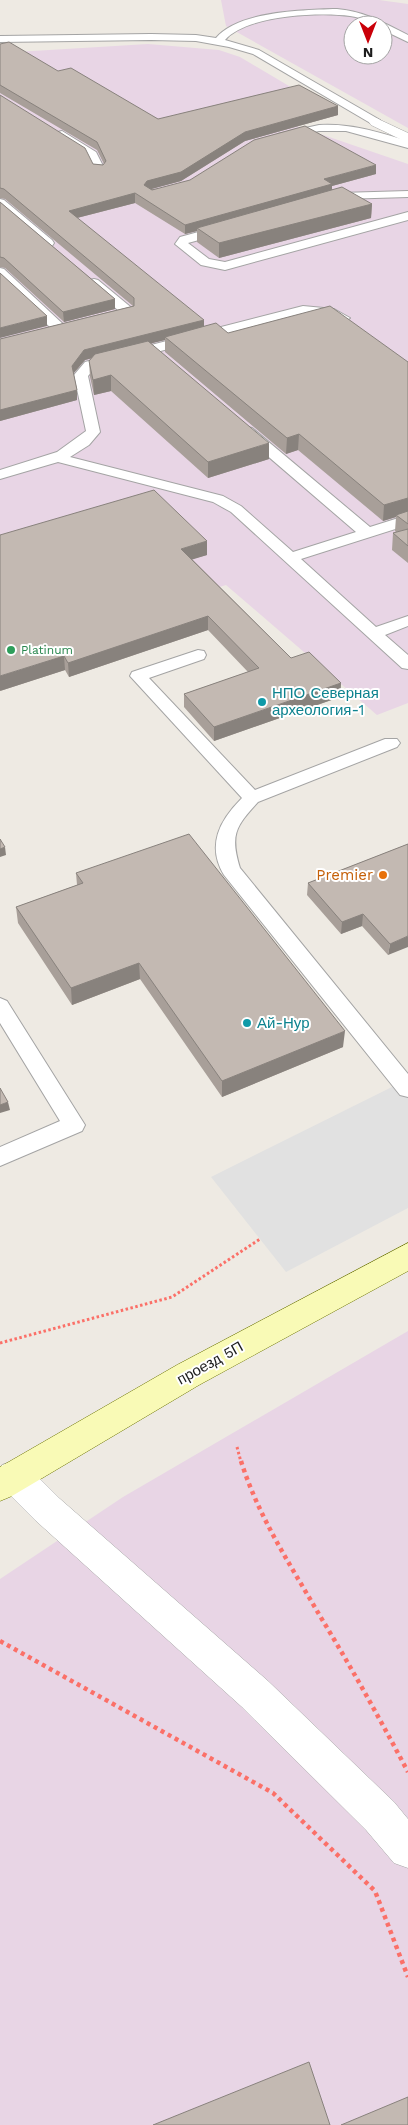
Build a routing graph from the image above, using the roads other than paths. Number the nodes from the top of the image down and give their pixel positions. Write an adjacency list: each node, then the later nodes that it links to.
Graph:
1 (358, 15): 5 (lane)
2 (393, 31): 4 (lane)
3 (0, 39): 5 (lane)
4 (408, 39)
5 (218, 42): 6 (lane)
6 (376, 122): 8 (lane); 9 (street)
7 (50, 127): 12 (lane)
8 (353, 128): 10 (lane); 11 (lane)
9 (408, 139)
10 (267, 140)
11 (408, 145)
12 (99, 170)
13 (408, 194): 14 (lane)
14 (321, 201)
15 (0, 202): 18 (lane)
16 (408, 216): 17 (lane)
17 (238, 225)
18 (60, 254)
19 (0, 272): 23 (lane)
20 (83, 273): 21 (lane)
21 (99, 320)
22 (354, 325): 24 (lane)
23 (43, 333)
24 (151, 349): 25 (lane); 27 (lane)
25 (166, 362)
26 (233, 419): 30 (lane)
27 (58, 458): 28 (lane); 31 (lane)
28 (0, 475)
29 (408, 520): 30 (lane)
30 (367, 533): 31 (lane)
31 (290, 558): 33 (lane)
32 (408, 621): 33 (lane)
33 (374, 632): 35 (lane)
34 (198, 655): 37 (lane)
35 (408, 664)
36 (391, 743): 37 (lane)
37 (252, 798): 39 (lane)
38 (0, 1006): 40 (lane)
39 (408, 1089)
40 (0, 1157)
41 (408, 1256): 42 (street, проезд 5П)
42 (5, 1473): 43 (street)
43 (408, 1849)

